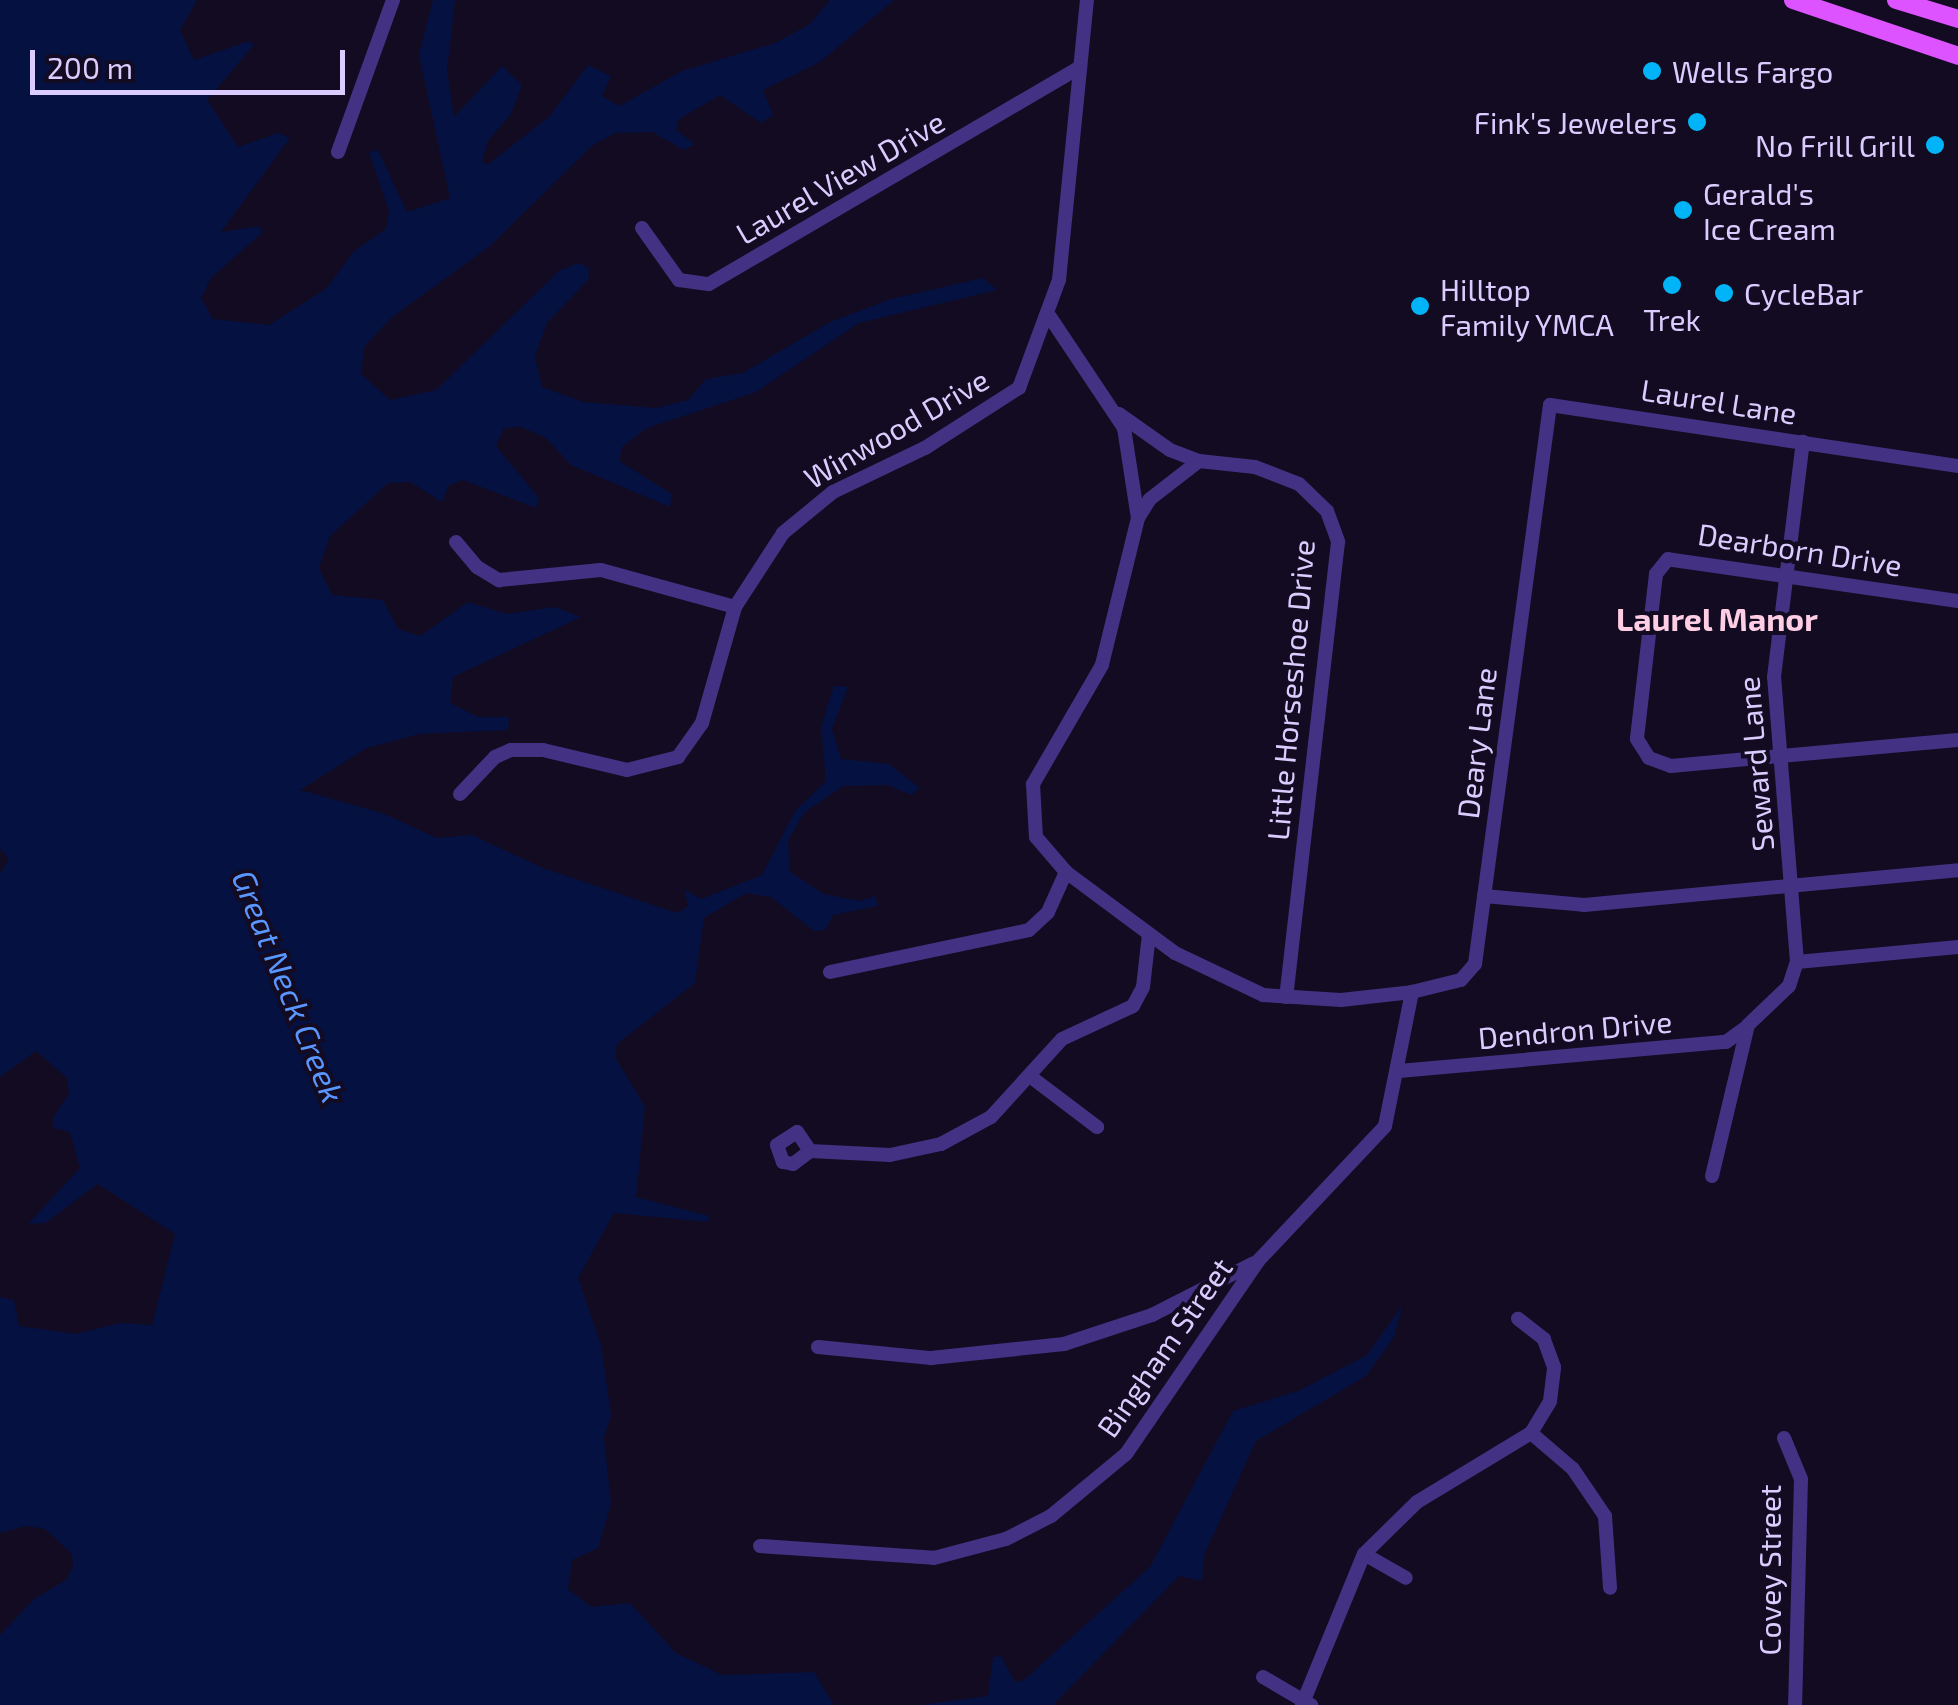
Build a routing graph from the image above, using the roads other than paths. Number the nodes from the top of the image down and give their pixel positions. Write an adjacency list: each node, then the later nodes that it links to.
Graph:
1 (393, 0): 8 (street)
2 (1087, 0): 7 (street, Winwood Drive)
3 (1793, 0): 6 (main road)
4 (1896, 0): 5 (main road)
5 (1958, 19)
6 (1958, 56)
7 (1080, 67): 9 (street, Laurel View Drive); 10 (street, Winwood Drive)
8 (338, 152)
9 (642, 228)
10 (1050, 317): 11 (street); 20 (street, Winwood Drive)
11 (1114, 410): 13 (street, Little Horseshoe Drive); 16 (street)
12 (1804, 442): 14 (street, Laurel Lane); 15 (street, Laurel Lane); 18 (street, Seward Lane)
13 (1198, 461): 16 (street); 33 (street, Little Horseshoe Drive)
14 (1958, 466)
15 (1536, 481): 27 (street, Deary Lane)
16 (1138, 518): 25 (street)
17 (456, 542): 20 (street)
18 (1784, 574): 19 (street, Dearborn Drive); 22 (street, Seward Lane); 22 (street, Dearborn Drive)
19 (1958, 601)
20 (735, 607): 23 (street, Winwood Drive)
21 (1958, 740): 22 (street)
22 (1780, 757): 26 (street, Seward Lane)
23 (460, 794)
24 (1958, 870): 26 (street)
25 (1066, 872): 28 (street); 31 (street)
26 (1794, 886): 27 (street); 30 (street, Seward Lane)
27 (1484, 896): 32 (street, Deary Lane)
28 (1149, 934): 33 (street); 36 (street)
29 (1958, 947): 30 (street)
30 (1797, 962): 34 (street)
31 (830, 972)
32 (1412, 992): 33 (street); 35 (street, Bingham Street)
33 (1286, 997)
34 (1748, 1026): 35 (street, Dendron Drive); 39 (street)
35 (1400, 1071): 40 (street, Bingham Street)
36 (1030, 1077): 37 (street); 38 (street)
37 (1098, 1127)
38 (810, 1151)
39 (1712, 1176)
40 (1258, 1260): 42 (street); 45 (street, Bingham Street)
41 (1518, 1319): 43 (street)
42 (818, 1346)
43 (1531, 1433): 46 (street); 48 (street)
44 (1784, 1438): 51 (street, Covey Street)
45 (760, 1546)
46 (1364, 1554): 47 (street); 50 (street)
47 (1406, 1578)
48 (1610, 1588)
49 (1263, 1677): 50 (street)
50 (1306, 1704)
51 (1795, 1705)

